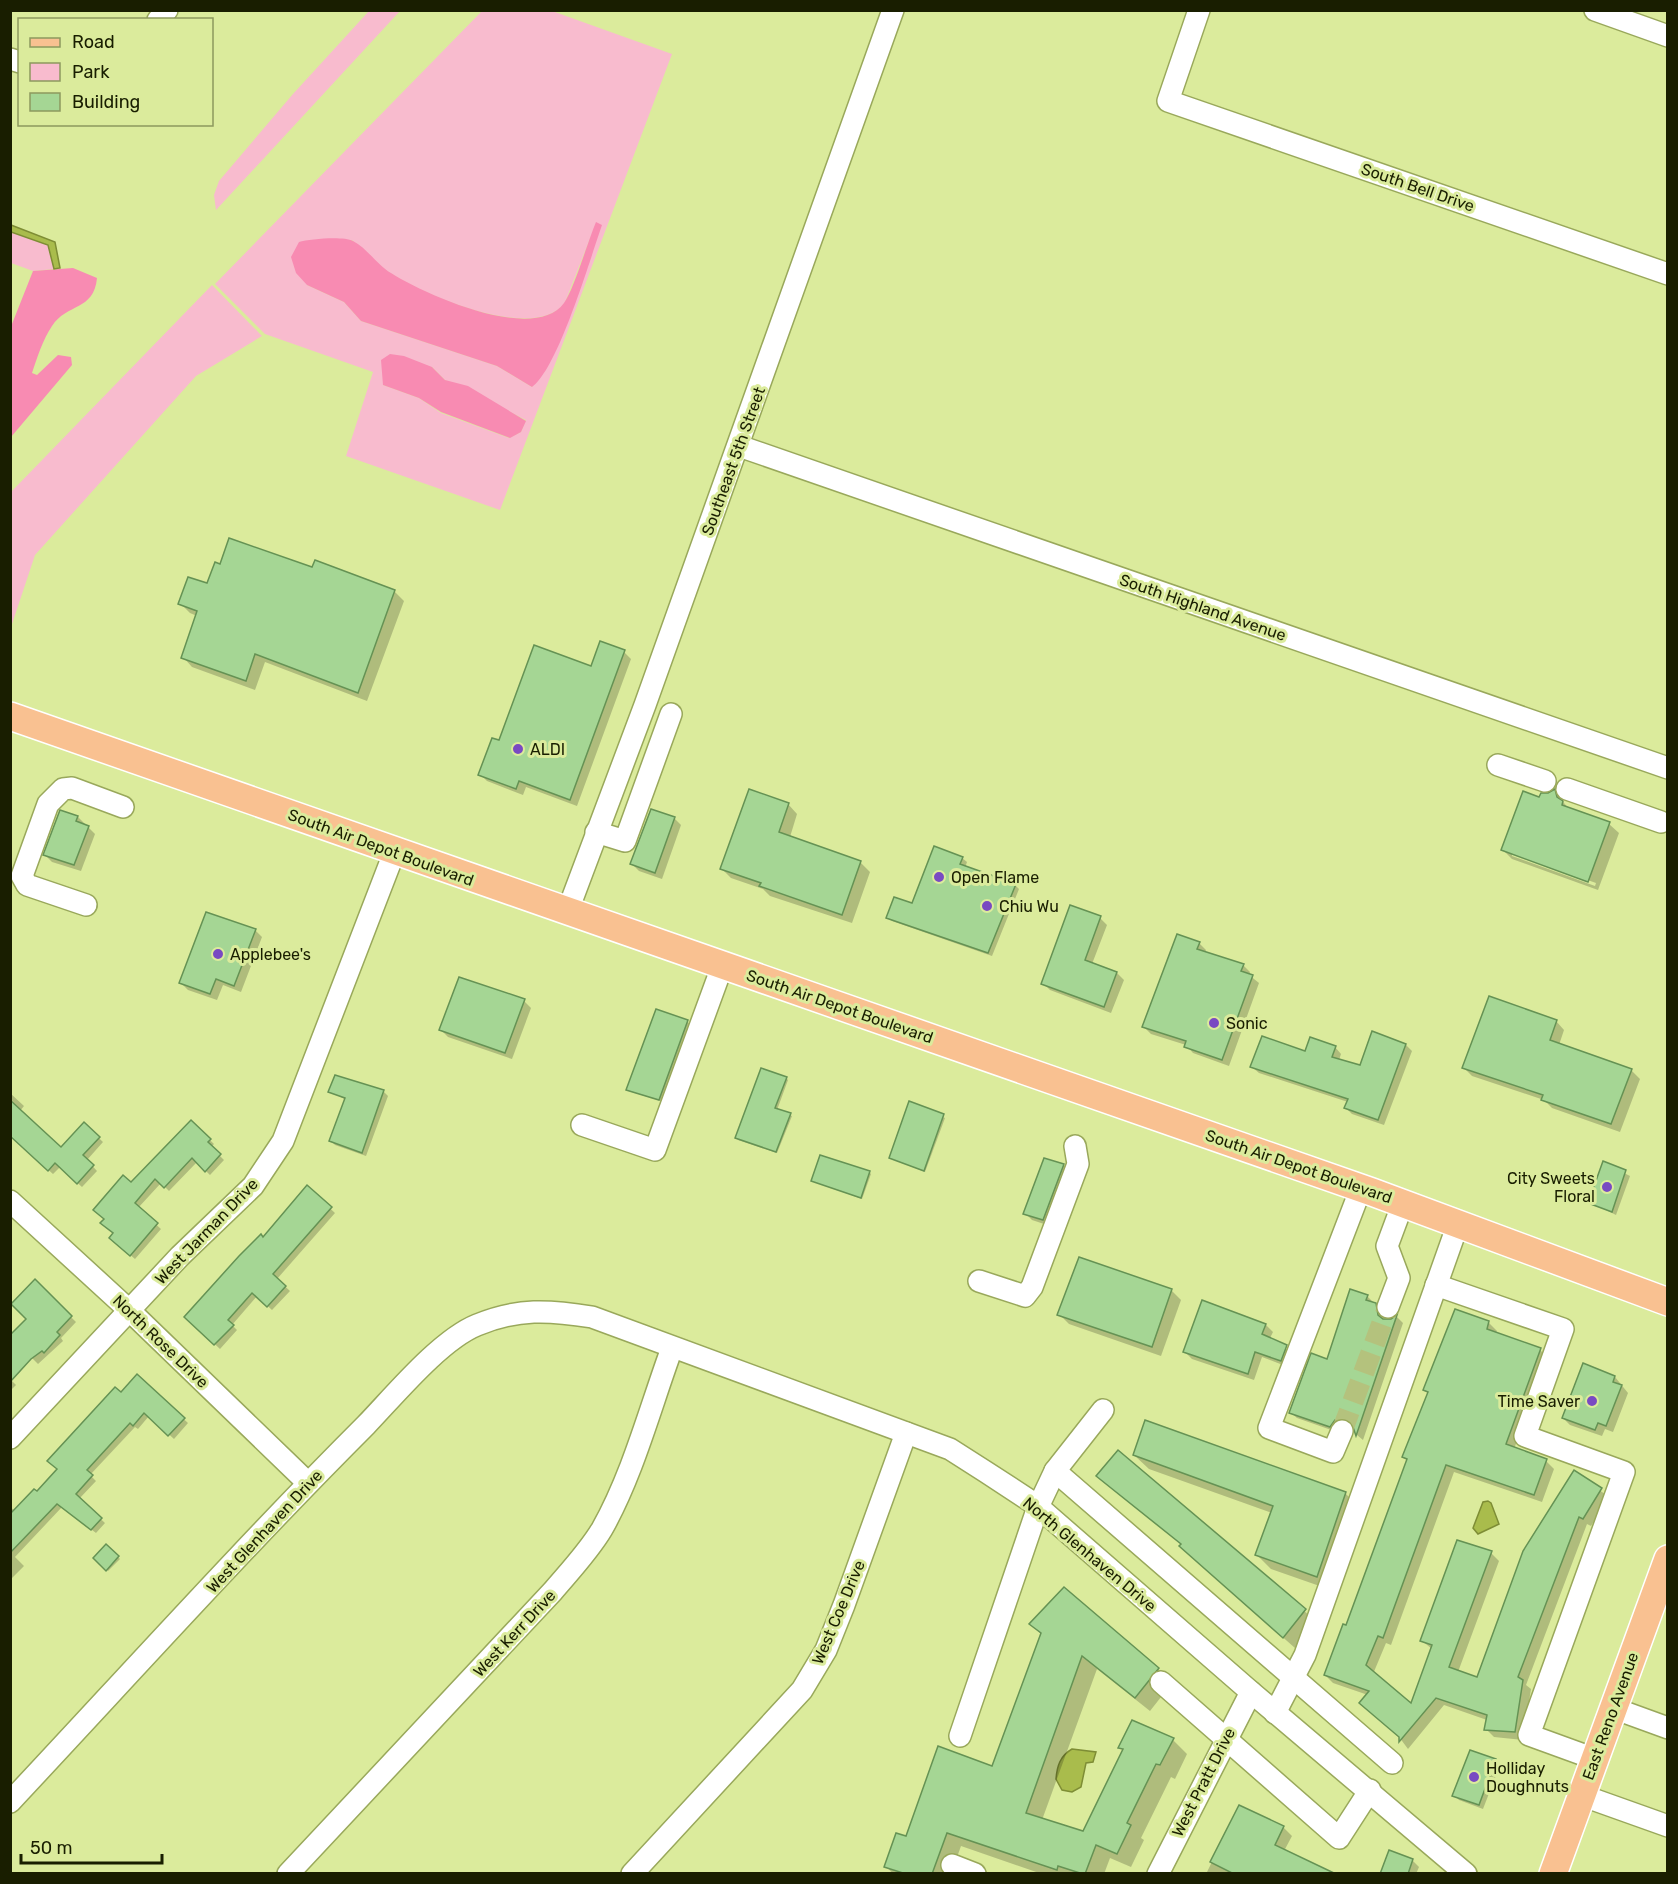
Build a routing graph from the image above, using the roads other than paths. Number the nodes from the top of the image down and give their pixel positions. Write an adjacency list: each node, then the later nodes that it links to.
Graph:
1 (893, 10): 6 (street, Southeast 5th Street)
2 (1199, 10): 5 (street, South Bell Drive)
3 (1595, 10): 4 (street)
4 (1668, 36)
5 (1668, 274)
6 (739, 446): 10 (street, South Highland Avenue); 15 (street, Southeast 5th Street)
7 (671, 714): 15 (street)
8 (10, 716): 16 (main road, South Air Depot Boulevard)
9 (1498, 765): 11 (street)
10 (1668, 768)
11 (1545, 781)
12 (1568, 789): 14 (street)
13 (123, 807): 17 (street)
14 (1661, 822)
15 (596, 832): 18 (street, Southeast 5th Street)
16 (394, 852): 18 (main road, South Air Depot Boulevard); 31 (street, West Jarman Drive)
17 (86, 905)
18 (568, 910): 19 (main road, South Air Depot Boulevard)
19 (723, 964): 20 (street); 22 (main road, South Air Depot Boulevard)
20 (582, 1125)
21 (1075, 1146): 26 (street)
22 (1361, 1188): 24 (main road, South Air Depot Boulevard); 34 (street)
23 (10, 1201): 31 (street, North Rose Drive)
24 (1403, 1203): 25 (main road, South Air Depot Boulevard); 29 (street)
25 (1458, 1224): 27 (street); 28 (main road, South Air Depot Boulevard)
26 (979, 1281)
27 (1436, 1285): 41 (street); 49 (street)
28 (1668, 1302)
29 (1388, 1307)
30 (548, 1310): 32 (street, North Glenhaven Drive); 38 (street, West Glenhaven Drive)
31 (130, 1311): 36 (street, West Jarman Drive); 38 (street, North Rose Drive)
32 (672, 1348): 35 (street, North Glenhaven Drive); 56 (street, West Kerr Drive)
33 (1103, 1410): 37 (street)
34 (1342, 1431)
35 (906, 1434): 39 (street, North Glenhaven Drive); 57 (street, West Coe Drive)
36 (10, 1438)
37 (1055, 1472): 39 (street); 41 (street)
38 (308, 1483): 53 (street, West Glenhaven Drive)
39 (1038, 1507): 43 (street, North Glenhaven Drive); 47 (street)
40 (1668, 1559): 44 (main road, East Reno Avenue)
41 (1294, 1676): 45 (street); 50 (street)
42 (1161, 1682): 48 (street)
43 (1251, 1692): 45 (street, North Glenhaven Drive); 48 (street, West Pratt Drive)
44 (1613, 1708): 46 (street); 49 (main road, East Reno Avenue)
45 (1275, 1713): 51 (street, North Glenhaven Drive)
46 (1668, 1728)
47 (960, 1736)
48 (1226, 1737): 51 (street); 59 (street, West Pratt Drive)
49 (1595, 1759): 52 (main road, East Reno Avenue)
50 (1392, 1763)
51 (1370, 1790): 60 (street, North Glenhaven Drive)
52 (1581, 1795): 54 (street); 61 (main road, East Reno Avenue)
53 (10, 1802)
54 (1668, 1826)
55 (952, 1865): 58 (street)
56 (288, 1874)
57 (632, 1874)
58 (975, 1874)
59 (1158, 1874)
60 (1466, 1874)
61 (1553, 1874)

